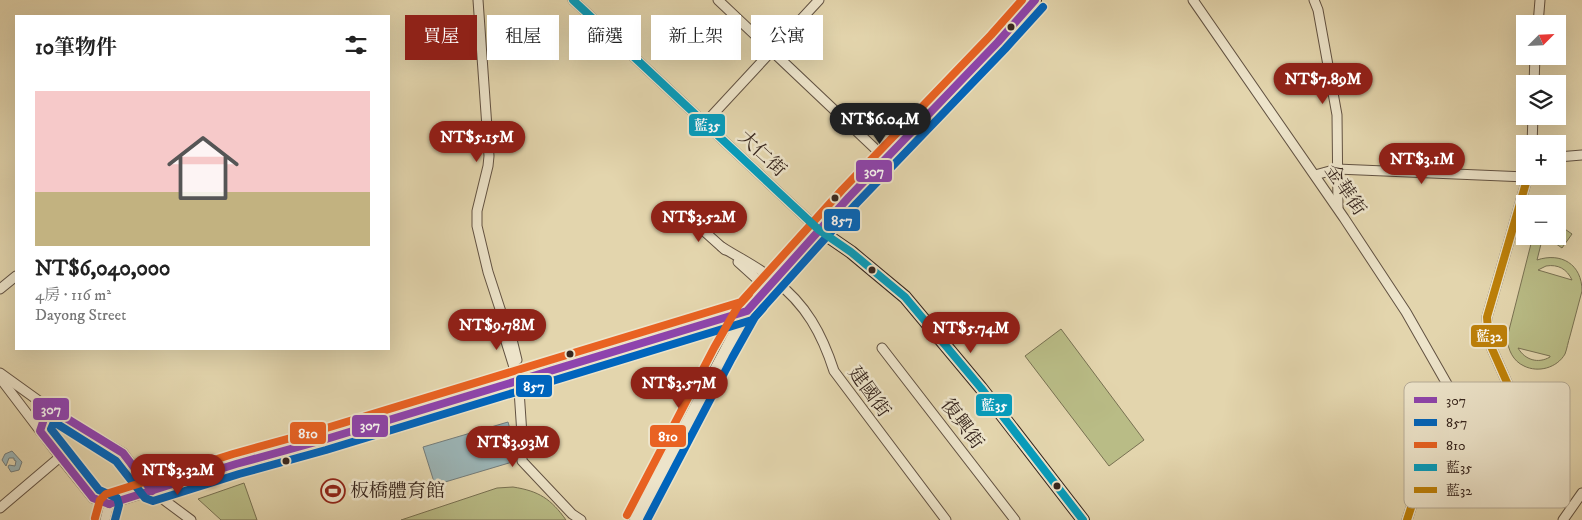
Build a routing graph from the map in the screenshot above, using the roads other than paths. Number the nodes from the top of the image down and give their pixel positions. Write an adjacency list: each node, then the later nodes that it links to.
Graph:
1 (478, 0): 32 (street)
2 (573, 0): 14 (street, 大仁街)
3 (718, 0): 11 (street)
4 (819, 0): 9 (street)
5 (1035, 0): 17 (main road)
6 (1193, 0): 19 (street, 金華街)
7 (1314, 0): 18 (street)
8 (1540, 0): 10 (street)
9 (805, 15)
10 (1539, 15)
11 (751, 31)
12 (762, 60): 14 (street)
13 (782, 60): 17 (street)
14 (705, 123): 24 (street, 大仁街)
15 (1582, 155): 16 (street)
16 (1566, 156)
17 (886, 159): 24 (main road)
18 (1338, 169): 19 (street); 20 (street); 22 (street)
19 (1315, 176): 22 (street, 金華街)
20 (1516, 176)
21 (1526, 185): 34 (street)
22 (1338, 208): 33 (street, 金華街)
23 (695, 220): 26 (street, 建國街)
24 (820, 230): 26 (main road); 49 (main road)
25 (15, 277): 27 (street)
26 (771, 284): 28 (main road); 47 (street, 建國街)
27 (0, 289)
28 (747, 311): 32 (street); 46 (main road)
29 (882, 348): 48 (street, 復興街)
30 (0, 373): 35 (street)
31 (0, 378): 36 (street)
32 (518, 380): 38 (street); 45 (street)
33 (1445, 382)
34 (1507, 382)
35 (48, 407): 36 (street); 38 (street)
36 (40, 431): 37 (street)
37 (60, 457): 40 (street); 41 (street)
38 (152, 491): 40 (street); 44 (street)
39 (1582, 493): 51 (street)
40 (109, 504): 43 (street)
41 (0, 508)
42 (1411, 508): 50 (street)
43 (105, 520)
44 (191, 520)
45 (581, 520)
46 (636, 520)
47 (946, 520)
48 (1015, 520)
49 (1083, 520)
50 (1407, 520)
51 (1563, 520)

